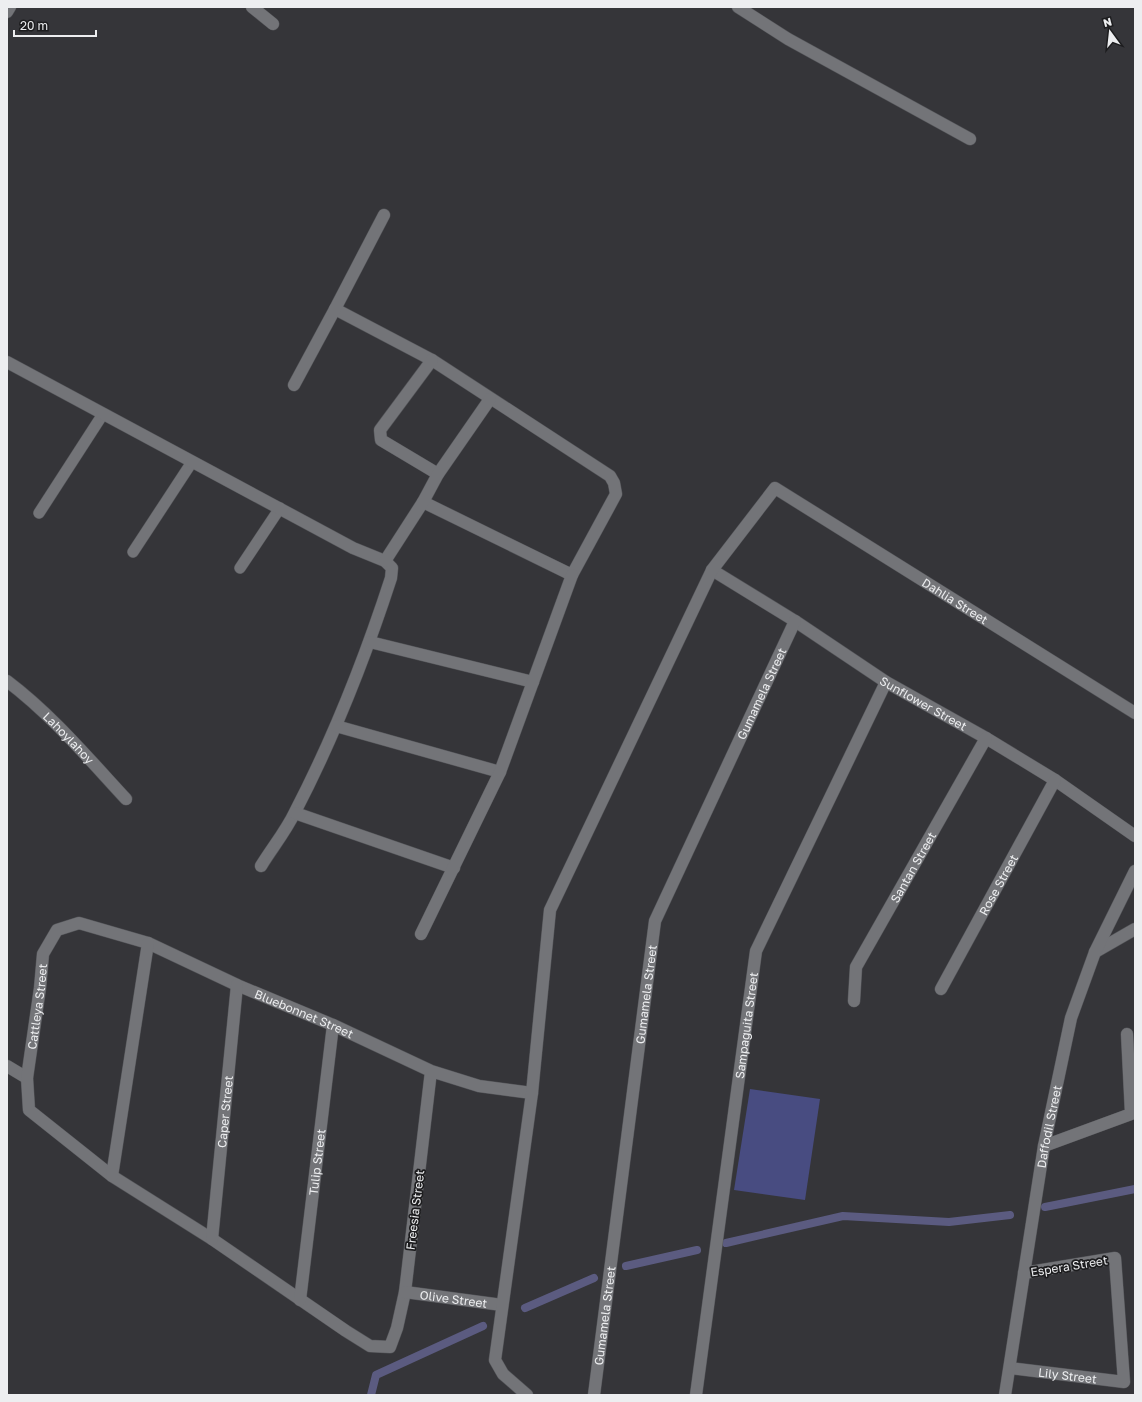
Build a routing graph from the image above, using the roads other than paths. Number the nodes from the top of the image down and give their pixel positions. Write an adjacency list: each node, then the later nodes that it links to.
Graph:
1 (10, 7): 4 (street)
2 (252, 7): 5 (street)
3 (738, 7): 6 (street)
4 (7, 12)
5 (273, 24)
6 (970, 139)
7 (384, 215): 8 (street)
8 (335, 309): 9 (street); 11 (street)
9 (432, 360): 12 (street); 15 (street)
10 (7, 362): 13 (street)
11 (294, 385)
12 (490, 399): 15 (street); 23 (street)
13 (103, 414): 14 (street); 18 (lane)
14 (192, 462): 17 (street); 19 (lane)
15 (438, 474): 16 (street)
16 (423, 502): 20 (street); 23 (street)
17 (280, 508): 20 (street); 21 (lane)
18 (39, 513)
19 (133, 552)
20 (385, 561): 25 (street)
21 (240, 568)
22 (712, 570): 24 (street, Sunflower Street); 29 (street, Dahlia Street); 53 (street)
23 (572, 575): 27 (street)
24 (795, 621): 28 (street, Sunflower Street); 64 (street, Gumamela Street)
25 (370, 642): 27 (street); 30 (street)
26 (7, 681): 34 (street, Lahoylahoy)
27 (533, 682): 32 (street)
28 (886, 682): 31 (street, Sunflower Street); 65 (street, Sampaguita Street)
29 (1135, 713)
30 (336, 726): 32 (street); 35 (street)
31 (986, 738): 33 (street, Sunflower Street); 47 (street, Santan Street)
32 (500, 772): 38 (street)
33 (1055, 780): 36 (street, Sunflower Street); 46 (street, Rose Street)
34 (126, 800)
35 (295, 813): 37 (street); 38 (street)
36 (1135, 836)
37 (261, 866)
38 (454, 868): 42 (street)
39 (1135, 871): 44 (street, Daffodil Street)
40 (79, 923): 43 (street, Bluebonnet Street); 52 (street, Cattleya Street)
41 (1135, 929): 44 (street)
42 (420, 934)
43 (148, 943): 45 (street, Bluebonnet Street); 55 (street)
44 (1095, 952): 54 (street, Daffodil Street)
45 (237, 985): 48 (street, Bluebonnet Street); 56 (street, Caper Street)
46 (941, 988)
47 (854, 1000)
48 (333, 1025): 51 (street, Bluebonnet Street); 59 (street, Tulip Street)
49 (1127, 1034): 54 (street)
50 (7, 1066): 52 (street)
51 (431, 1071): 53 (street, Bluebonnet Street); 58 (street, Freesia Street)
52 (27, 1078): 55 (street, Cattleya Street)
53 (532, 1092): 60 (street)
54 (1044, 1146): 57 (street, Daffodil Street)
55 (112, 1176): 56 (street)
56 (212, 1239): 59 (street)
57 (1024, 1274): 61 (street, Daffodil Street); 62 (street, Espera Street)
58 (405, 1292): 59 (street, Freesia Street); 60 (street, Olive Street)
59 (300, 1300)
60 (502, 1305): 63 (street)
61 (1010, 1368): 62 (street, Lily Street); 66 (street, Daffodil Street)
62 (1124, 1382)
63 (527, 1395)
64 (594, 1395)
65 (696, 1395)
66 (1005, 1395)

